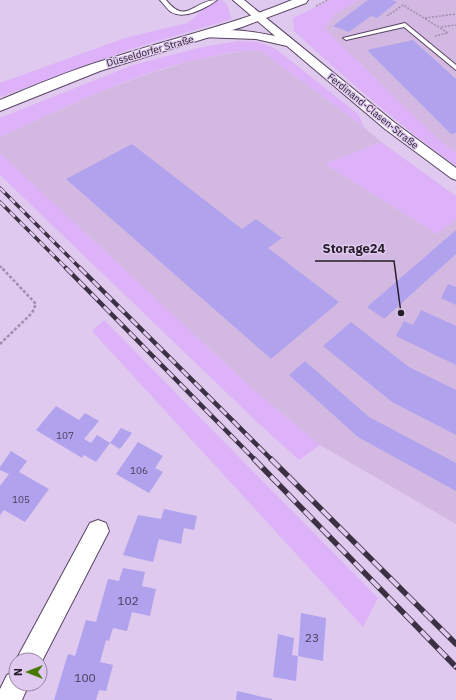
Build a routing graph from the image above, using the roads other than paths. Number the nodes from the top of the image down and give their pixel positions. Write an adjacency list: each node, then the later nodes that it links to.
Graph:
1 (163, 0): 2 (lane)
2 (214, 0)
3 (238, 0): 5 (street, Ferdinand-Clasen-Straße)
4 (302, 0): 5 (main road, Düsseldorfer Straße)
5 (259, 18): 6 (main road, Düsseldorfer Straße); 8 (street, Ferdinand-Clasen-Straße)
6 (204, 35): 8 (street, Ferdinand-Clasen-Straße); 10 (main road, Düsseldorfer Straße)
7 (346, 38): 9 (lane)
8 (292, 46): 11 (street, Ferdinand-Clasen-Straße)
9 (456, 68)
10 (0, 106)
11 (456, 175)
12 (98, 531): 13 (street)
13 (33, 652)

